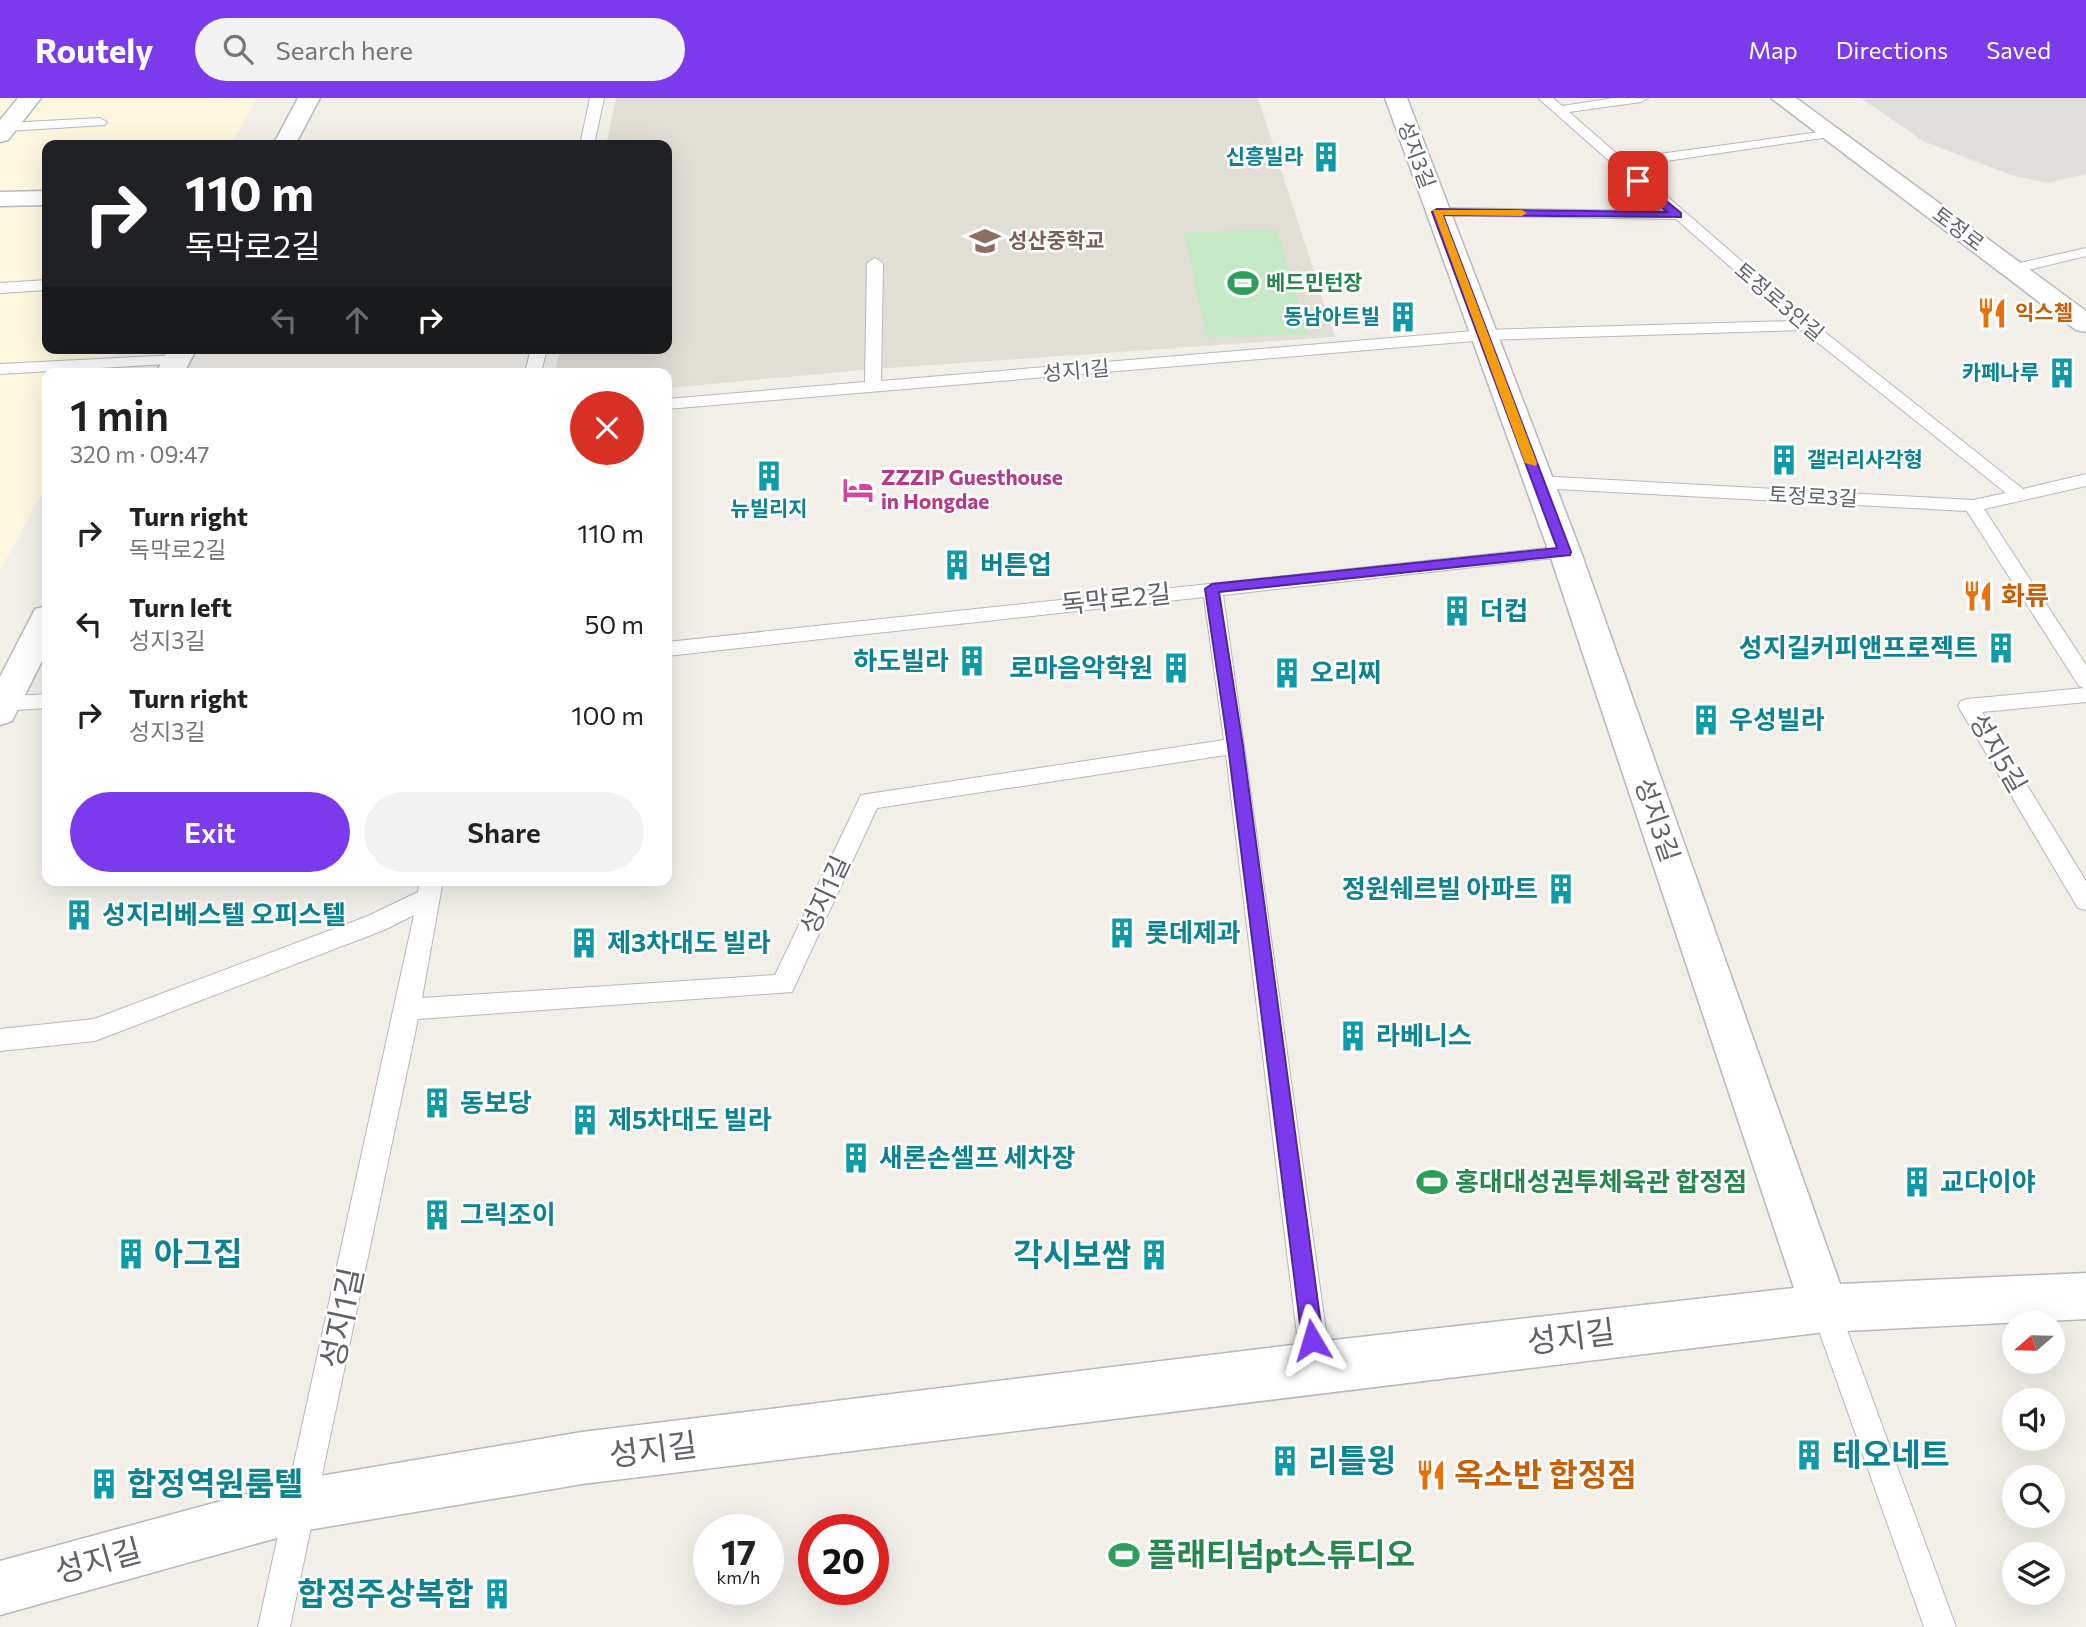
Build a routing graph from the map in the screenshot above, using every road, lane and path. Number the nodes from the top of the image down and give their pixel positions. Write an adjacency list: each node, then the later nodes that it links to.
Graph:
1 (30, 98): 10 (street)
2 (309, 98): 12 (street)
3 (597, 98): 13 (lane)
4 (1396, 98): 17 (street, 성지3길)
5 (1545, 98): 8 (lane, 토정로3안길)
6 (1641, 98): 8 (lane)
7 (1782, 98): 11 (street, 토정로)
8 (1558, 110): 14 (lane, 토정로3안길)
9 (100, 122): 10 (lane)
10 (4, 131)
11 (1829, 133): 14 (lane); 21 (street, 토정로)
12 (287, 140)
13 (588, 140)
14 (1618, 164): 18 (lane, 토정로3안길)
15 (42, 198): 16 (street)
16 (0, 199)
17 (1437, 212): 18 (lane, 성지3길); 26 (street, 성지3길)
18 (1677, 215): 25 (lane, 토정로3안길)
19 (2086, 252): 21 (lane)
20 (875, 263): 29 (lane)
21 (2011, 268): 24 (street, 토정로)
22 (42, 285): 23 (lane)
23 (0, 288)
24 (2086, 324)
25 (1805, 325): 26 (lane); 33 (lane, 토정로3안길)
26 (1485, 335): 29 (lane, 성지1길); 32 (street, 성지3길)
27 (176, 360): 28 (lane)
28 (0, 369)
29 (873, 389): 30 (lane, 성지1길)
30 (672, 404)
31 (2086, 480): 33 (lane, 토정로3길)
32 (1538, 482): 34 (lane, 토정로3길); 35 (street, 성지3길)
33 (2021, 496): 34 (lane, 토정로3길)
34 (1973, 506): 39 (lane)
35 (1565, 552): 36 (lane, 독막로2길); 49 (street, 성지3길)
36 (1212, 589): 38 (lane, 독막로2길); 43 (lane)
37 (42, 627): 42 (street)
38 (672, 648)
39 (2086, 681)
40 (2086, 695): 45 (lane, 성지5길)
41 (42, 702): 42 (lane)
42 (1, 707)
43 (1235, 746): 46 (lane, 성지1길); 50 (lane)
44 (431, 889): 46 (lane, 성지1길); 47 (lane)
45 (2086, 901)
46 (408, 1009): 51 (lane, 성지1길)
47 (0, 1040)
48 (2086, 1296): 49 (street, 성지길)
49 (1825, 1308): 50 (street, 성지길); 54 (lane)
50 (1316, 1367): 51 (street, 성지길)
51 (302, 1506): 52 (street, 성지길); 53 (lane, 성지1길)
52 (0, 1588)
53 (274, 1627)
54 (1940, 1627)

